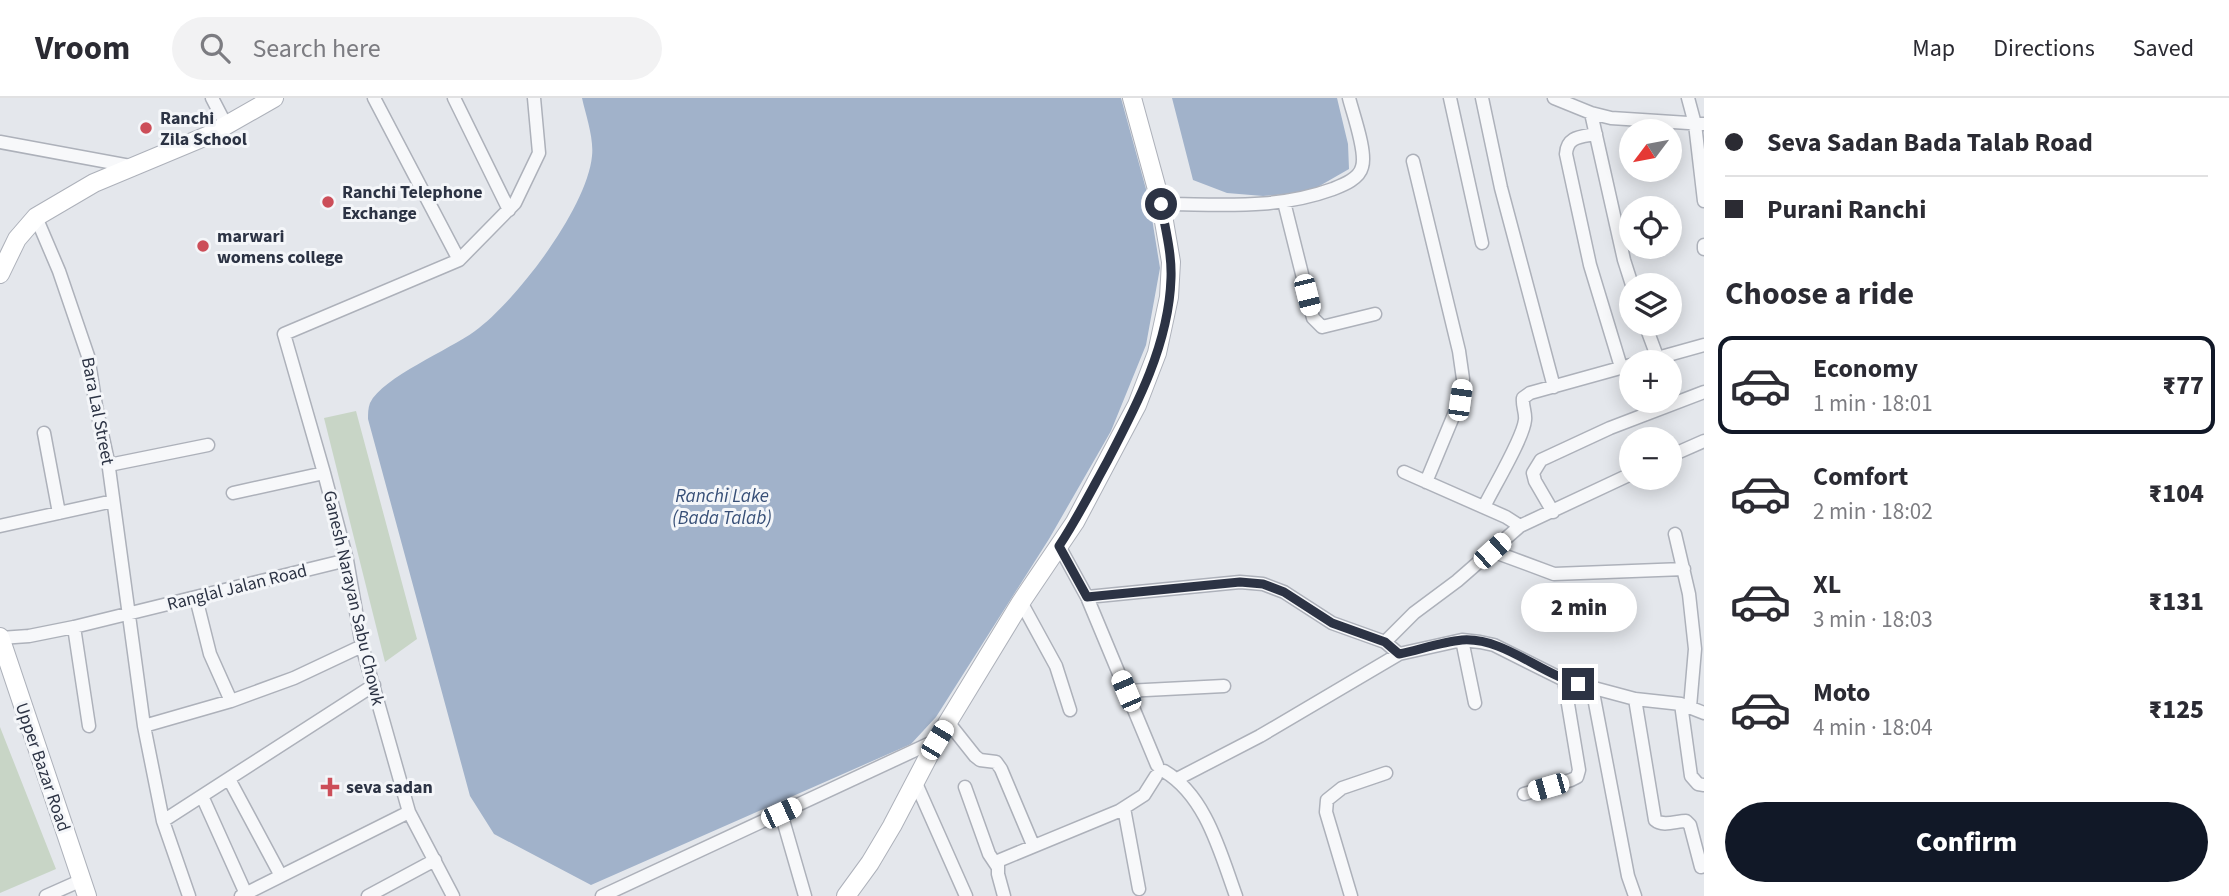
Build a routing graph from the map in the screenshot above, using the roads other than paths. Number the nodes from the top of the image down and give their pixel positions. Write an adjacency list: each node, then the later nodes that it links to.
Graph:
1 (212, 98): 14 (street)
2 (274, 98): 14 (street)
3 (374, 98): 25 (street)
4 (454, 98): 22 (street)
5 (534, 98): 22 (street)
6 (1132, 98): 21 (street)
7 (1349, 98): 20 (street)
8 (1450, 98): 24 (street)
9 (1482, 98): 33 (street)
10 (1553, 98): 12 (street)
11 (1688, 98): 13 (street)
12 (1591, 113): 13 (street); 15 (street)
13 (1700, 124): 19 (street)
14 (226, 125): 18 (street)
15 (1596, 134): 26 (street); 30 (street)
16 (0, 142): 18 (street)
17 (1413, 160): 43 (street)
18 (130, 166): 23 (street)
19 (1704, 201)
20 (1284, 202): 21 (street); 28 (street)
21 (1161, 204): 52 (street)
22 (509, 210): 25 (street)
23 (36, 217): 27 (street); 39 (street, Bara Lal Street)
24 (1482, 243)
25 (460, 260): 40 (street, Ganesh Narayan Sabu Chowk)
26 (1628, 273)
27 (0, 274)
28 (1375, 314)
29 (1704, 345): 31 (street)
30 (1620, 350)
31 (1682, 352)
32 (1619, 368): 33 (street)
33 (1554, 387): 46 (street)
34 (1704, 392): 47 (street)
35 (44, 433): 48 (street)
36 (1704, 441): 38 (street)
37 (208, 445): 39 (street)
38 (1682, 451)
39 (108, 465): 45 (street, Bara Lal Street)
40 (324, 472): 44 (street); 54 (street, Ganesh Narayan Sabu Chowk)
41 (1404, 472): 43 (street)
42 (1619, 480): 47 (street)
43 (1426, 482): 46 (street)
44 (233, 493)
45 (113, 501): 48 (street); 59 (street, Bara Lal Street)
46 (1484, 507): 50 (street)
47 (1553, 512): 50 (street)
48 (59, 513): 49 (street)
49 (0, 526)
50 (1520, 526): 53 (street)
51 (1675, 534): 55 (street)
52 (1059, 546): 56 (street); 58 (street)
53 (1492, 551): 55 (street); 63 (street)
54 (347, 560): 57 (street, Ranglal Jalan Road); 64 (street, Ganesh Narayan Sabu Chowk)
55 (1684, 569): 75 (street)
56 (1087, 597): 63 (street); 71 (street)
57 (196, 598): 59 (street, Ranglal Jalan Road); 73 (street)
58 (1021, 602): 76 (street); 78 (street)
59 (127, 613): 60 (street, Ranglal Jalan Road); 80 (street, Bara Lal Street)
60 (74, 627): 61 (street, Ranglal Jalan Road); 79 (street)
61 (0, 638): 66 (street, Upper Bazar Road)
62 (1462, 640): 65 (street); 67 (street); 74 (street)
63 (1385, 642): 65 (street)
64 (362, 646): 68 (street, Ganesh Narayan Sabu Chowk); 73 (street)
65 (1399, 654): 85 (street)
66 (6, 680): 100 (street, Upper Bazar Road)
67 (1564, 680): 70 (street); 89 (street)
68 (374, 685): 84 (street); 92 (street, Ganesh Narayan Sabu Chowk)
69 (1224, 687): 71 (street)
70 (1592, 688): 72 (street); 114 (street)
71 (1126, 691): 82 (street)
72 (1635, 699): 75 (street); 98 (street)
73 (231, 701): 80 (street)
74 (1475, 704)
75 (1685, 705): 77 (street); 87 (street)
76 (1070, 710)
77 (1704, 713)
78 (948, 722): 81 (street); 95 (street)
79 (89, 726)
80 (144, 726): 94 (street, Bara Lal Street)
81 (937, 740): 86 (street); 93 (street)
82 (1159, 770): 85 (street); 91 (street)
83 (1386, 774): 113 (street)
84 (229, 779): 90 (street); 99 (street)
85 (1177, 779): 112 (street)
86 (915, 781): 109 (street); 110 (street)
87 (1704, 785)
88 (965, 788): 97 (street)
89 (1524, 794)
90 (202, 796): 94 (street); 102 (street)
91 (1124, 808): 95 (street); 101 (street)
92 (409, 812): 96 (street, Ganesh Narayan Sabu Chowk); 99 (street)
93 (781, 813): 107 (street); 108 (street)
94 (163, 821): 104 (street, Bara Lal Street)
95 (1033, 845): 97 (street)
96 (435, 860): 105 (street); 106 (street, Ganesh Narayan Sabu Chowk)
97 (997, 866): 111 (street)
98 (1701, 867)
99 (281, 876): 102 (street)
100 (85, 888): 103 (street)
101 (1139, 889)
102 (243, 895)
103 (46, 896)
104 (190, 896)
105 (368, 896)
106 (453, 896)
107 (602, 896)
108 (805, 896)
109 (846, 896)
110 (966, 896)
111 (1004, 896)
112 (1237, 896)
113 (1351, 896)
114 (1634, 896)

